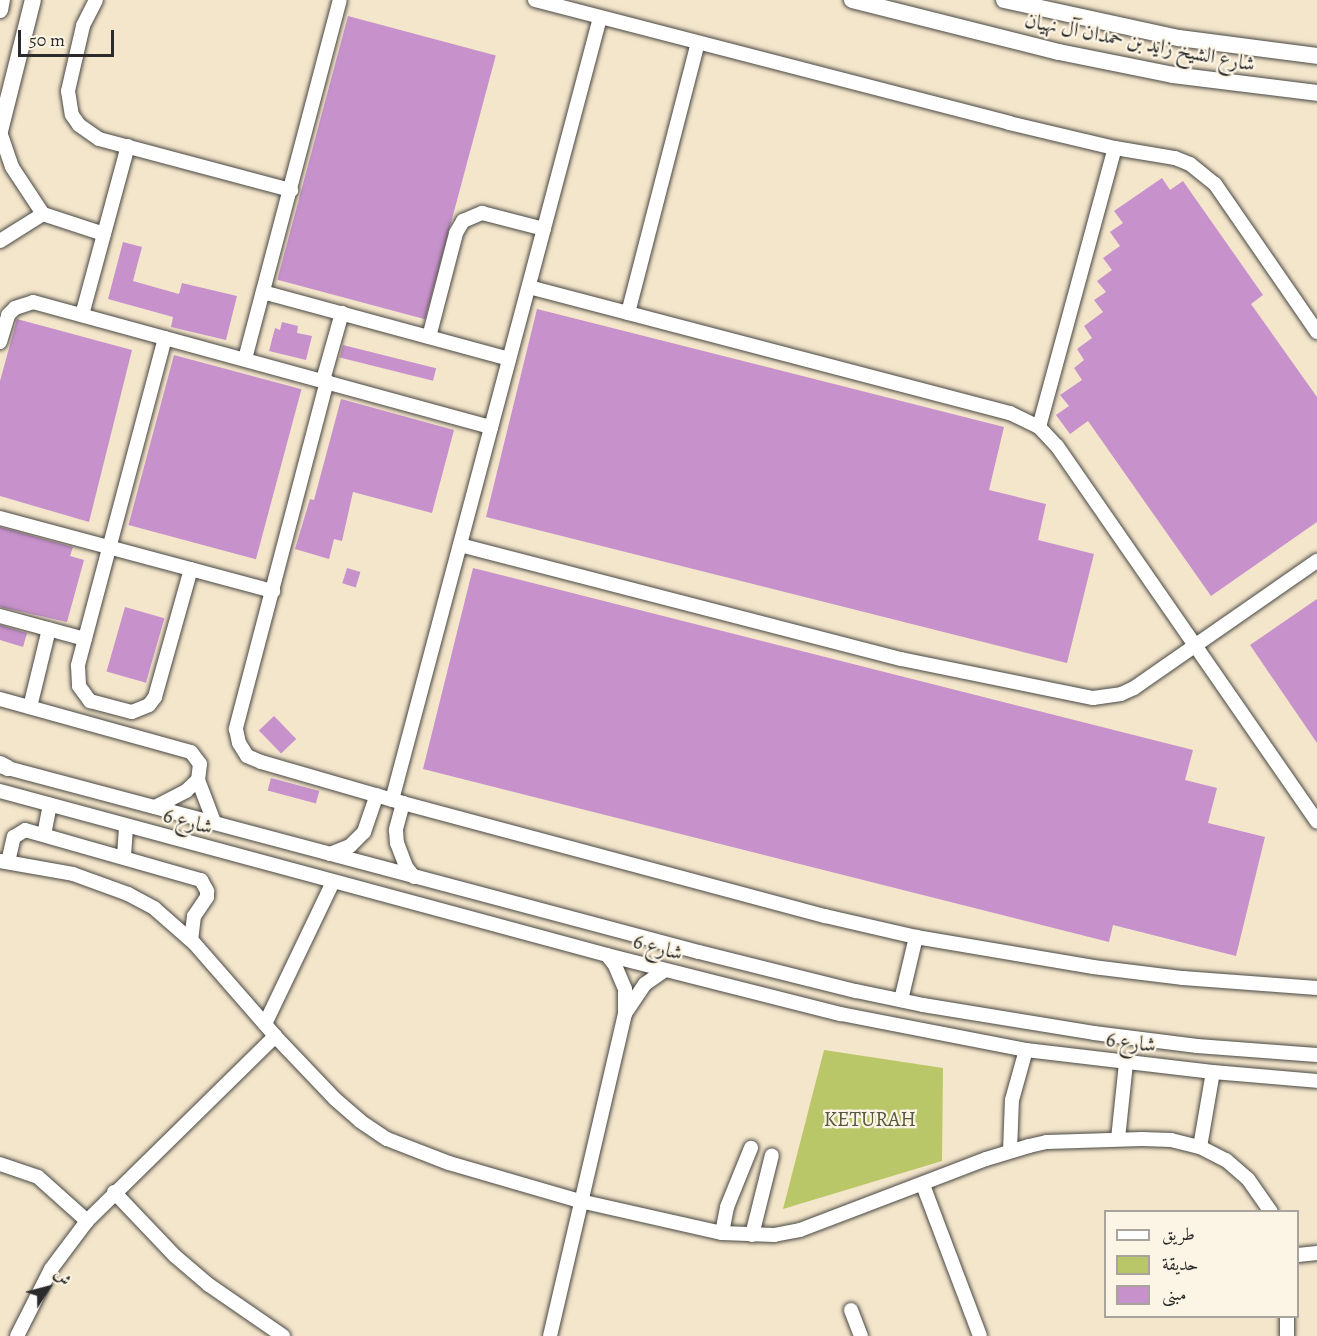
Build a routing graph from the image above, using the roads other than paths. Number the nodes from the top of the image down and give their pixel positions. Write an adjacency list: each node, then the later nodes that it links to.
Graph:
1 (2, 0): 8 (main road)
2 (33, 0): 13 (main road)
3 (96, 0): 14 (street)
4 (340, 0): 16 (street)
5 (535, 0): 9 (street)
6 (852, 0): 12 (main road, شارع الشيخ زايد بن حمدان آل نهيان)
7 (1004, 0): 11 (main road, شارع الشيخ زايد بن حمدان آل نهيان)
8 (0, 10)
9 (600, 18): 10 (street); 18 (street)
10 (698, 43): 15 (street); 24 (street)
11 (1317, 56)
12 (1317, 93)
13 (0, 131): 17 (street)
14 (128, 146): 16 (street); 19 (street)
15 (1115, 148): 26 (street); 34 (street)
16 (291, 190): 22 (street)
17 (43, 214): 19 (street); 20 (street)
18 (544, 229): 21 (street); 27 (street)
19 (104, 234): 25 (street)
20 (0, 241)
21 (529, 287): 24 (street); 31 (street)
22 (263, 292): 23 (street); 30 (street)
23 (342, 313): 27 (street); 32 (street)
24 (628, 313): 34 (street)
25 (82, 315): 28 (street); 29 (street)
26 (1317, 332)
27 (429, 337): 31 (street)
28 (165, 338): 30 (street); 37 (street)
29 (0, 342)
30 (245, 359): 32 (street)
31 (509, 359): 33 (street)
32 (325, 381): 33 (street); 40 (street)
33 (491, 427): 36 (street)
34 (1039, 427): 44 (street)
35 (0, 518): 37 (street)
36 (460, 545): 44 (street); 51 (street)
37 (109, 547): 39 (street); 43 (street)
38 (1317, 561): 44 (street)
39 (191, 569): 40 (street); 43 (street)
40 (273, 591): 50 (street)
41 (0, 616): 42 (street)
42 (49, 629): 43 (street); 46 (street)
43 (85, 639)
44 (1196, 646): 55 (street)
45 (0, 699): 46 (street)
46 (30, 707): 48 (street)
47 (3, 766): 53 (street, شارع 6)
48 (198, 780): 53 (street); 54 (street)
49 (0, 791): 52 (street, شارع 6)
50 (377, 795): 51 (street); 58 (street)
51 (397, 801): 61 (street); 65 (street)
52 (50, 805): 56 (street, شارع 6); 57 (street)
53 (155, 807): 54 (street, شارع 6)
54 (214, 822): 58 (street, شارع 6)
55 (1317, 822)
56 (126, 826): 59 (street); 62 (street, شارع 6)
57 (44, 835): 59 (street); 60 (street)
58 (330, 854): 61 (street, شارع 6)
59 (124, 856): 63 (street)
60 (4, 861): 64 (street)
61 (414, 877): 70 (street, شارع 6)
62 (333, 882): 67 (street, شارع 6); 72 (street)
63 (194, 916): 64 (street); 66 (street)
64 (170, 920): 66 (street)
65 (916, 937): 69 (street); 70 (street)
66 (191, 940): 72 (street)
67 (607, 955): 68 (street, شارع 6); 71 (street)
68 (666, 970): 71 (street); 74 (street, شارع 6)
69 (1317, 988)
70 (901, 1000): 75 (street, شارع 6)
71 (625, 1014): 87 (street)
72 (265, 1024): 73 (street)
73 (275, 1036): 86 (street); 87 (street)
74 (1026, 1050): 76 (street, شارع 6); 82 (street)
75 (1317, 1054)
76 (1126, 1063): 77 (street, شارع 6); 79 (street)
77 (1213, 1072): 78 (street, شارع 6); 80 (street)
78 (1317, 1081)
79 (1118, 1139): 80 (street); 82 (street)
80 (1200, 1147): 88 (street)
81 (751, 1148): 90 (street)
82 (1010, 1151): 85 (street)
83 (772, 1155): 91 (street)
84 (0, 1164): 89 (street)
85 (923, 1185): 91 (street); 101 (street)
86 (114, 1192): 89 (street); 96 (street)
87 (580, 1201): 90 (street); 99 (street)
88 (1270, 1210)
89 (87, 1221): 97 (street)
90 (722, 1233): 91 (street)
91 (752, 1235)
92 (1317, 1253): 93 (street)
93 (1299, 1255)
94 (851, 1310): 100 (street)
95 (1287, 1318): 102 (street)
96 (267, 1332): 98 (street)
97 (17, 1336)
98 (283, 1336)
99 (550, 1336)
100 (861, 1336)
101 (980, 1336)
102 (1287, 1336)

